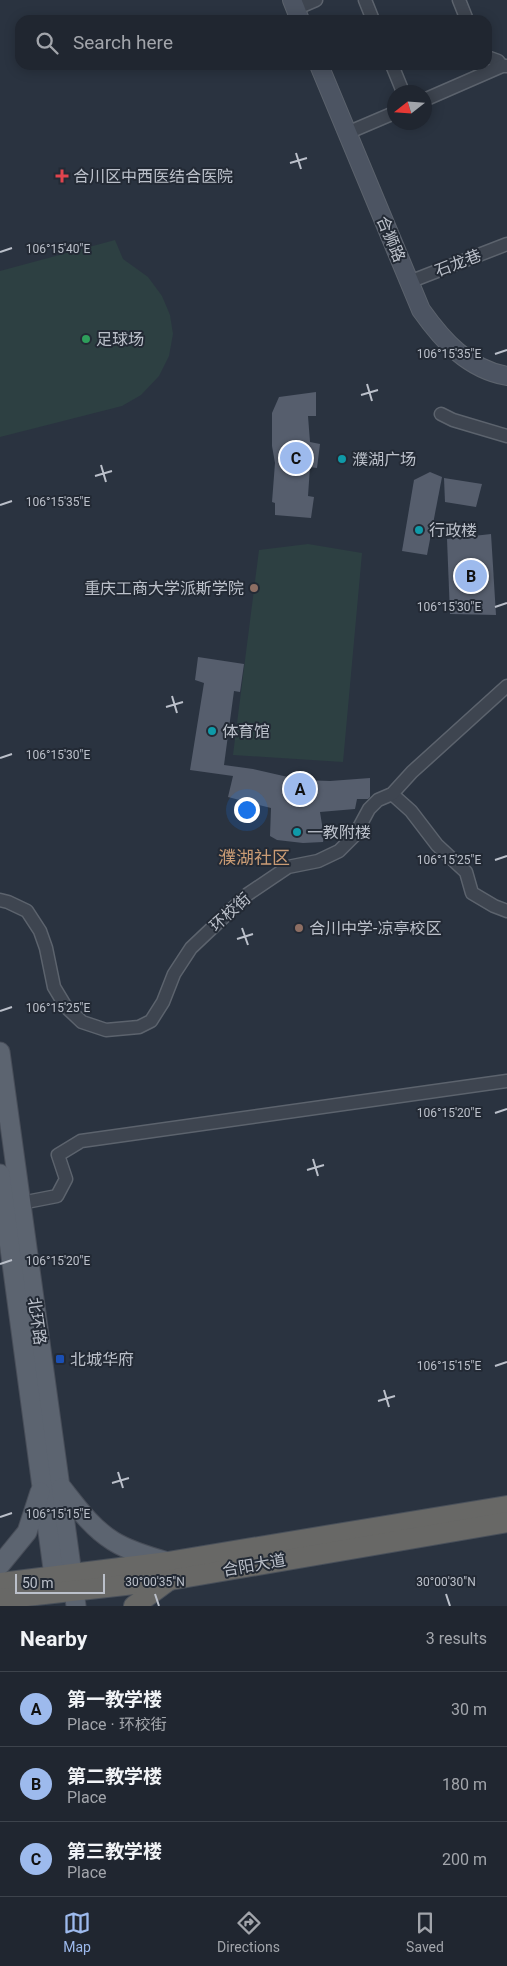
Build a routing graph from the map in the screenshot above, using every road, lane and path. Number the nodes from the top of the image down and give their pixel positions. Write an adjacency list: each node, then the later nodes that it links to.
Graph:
1 (316, 0): 4 (street)
2 (365, 0): 5 (street)
3 (459, 0): 6 (street)
4 (296, 10)
5 (371, 15)
6 (465, 15)
7 (492, 58): 8 (street)
8 (504, 66): 12 (street)
9 (321, 70): 14 (main road, 合狮路)
10 (394, 70): 11 (street)
11 (400, 85)
12 (432, 97)
13 (387, 116): 14 (street)
14 (347, 133): 16 (main road, 合狮路)
15 (507, 244): 16 (street, 石龙巷)
16 (409, 282): 17 (main road, 合狮路)
17 (507, 376)
18 (441, 414): 19 (street)
19 (507, 436)
20 (507, 686): 21 (street, 环校街)
21 (392, 794): 22 (street, 环校街); 23 (street)
22 (0, 900)
23 (507, 911)
24 (0, 1052): 27 (main road, 北环路)
25 (507, 1081): 27 (street)
26 (0, 1174): 28 (main road, 北环路)
27 (20, 1203): 29 (main road, 北环路)
28 (42, 1486): 32 (main road); 35 (main road, 北环路)
29 (61, 1487): 33 (main road); 35 (main road, 北环路)
30 (507, 1506): 33 (highway, 合阳大道)
31 (507, 1522): 33 (highway, 合阳大道)
32 (0, 1565)
33 (169, 1571): 35 (highway, 合阳大道); 37 (highway)
34 (0, 1583): 35 (highway, 合阳大道)
35 (65, 1591): 36 (highway, 合阳大道)
36 (0, 1599)
37 (134, 1606)

